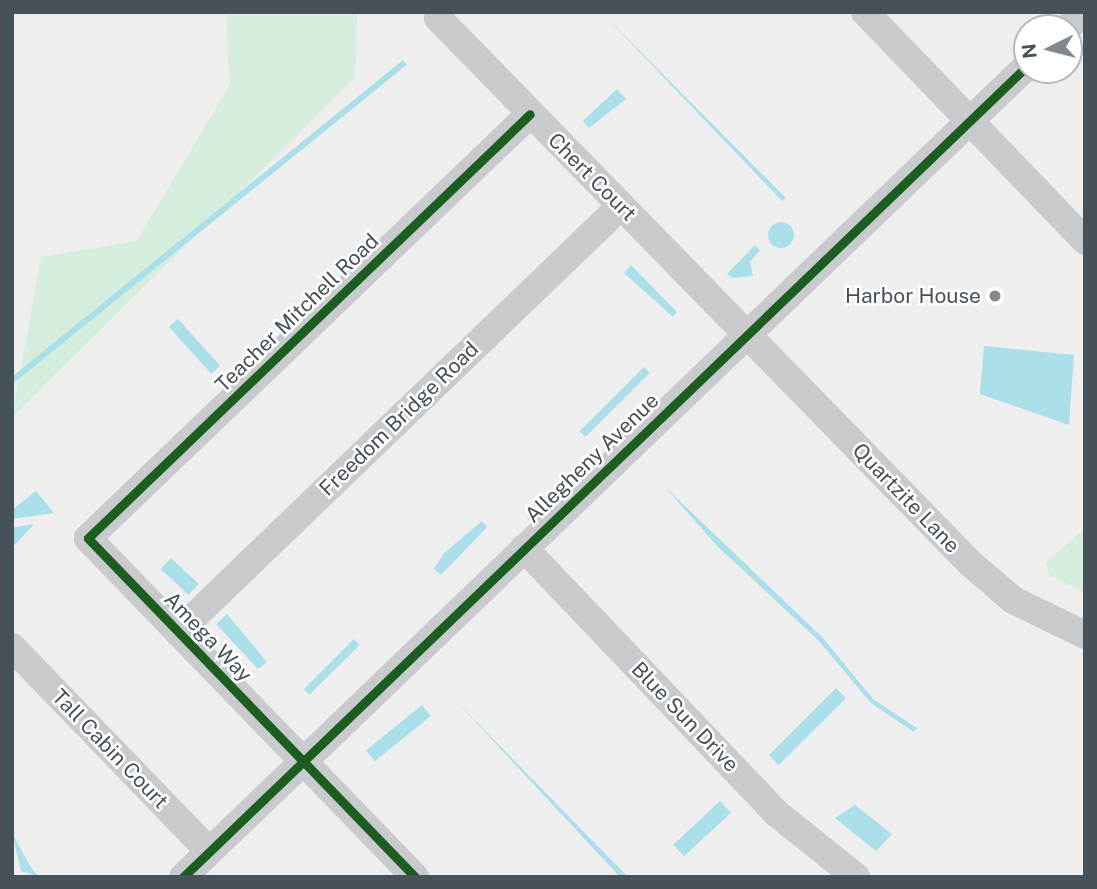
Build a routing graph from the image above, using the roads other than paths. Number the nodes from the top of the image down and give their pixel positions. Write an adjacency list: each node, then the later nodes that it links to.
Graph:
1 (865, 12): 5 (street)
2 (439, 18): 4 (street, Chert Court)
3 (1013, 78): 5 (street, Allegheny Avenue)
4 (530, 114): 6 (street, Chert Court); 9 (street, Teacher Mitchell Road)
5 (969, 120): 7 (street); 8 (street, Allegheny Avenue)
6 (621, 206): 8 (street, Chert Court); 11 (street, Freedom Bridge Road)
7 (1085, 241)
8 (746, 336): 10 (street, Allegheny Avenue); 12 (street, Quartzite Lane)
9 (88, 538): 11 (street, Amega Way)
10 (524, 548): 14 (street, Allegheny Avenue); 18 (street, Blue Sun Drive)
11 (178, 632): 14 (street, Amega Way)
12 (1085, 635)
13 (12, 647): 15 (street, Tall Cabin Court)
14 (303, 761): 15 (street, Allegheny Avenue); 17 (street, Amega Way)
15 (209, 851): 16 (street, Allegheny Avenue)
16 (183, 877)
17 (415, 877)
18 (856, 877)

